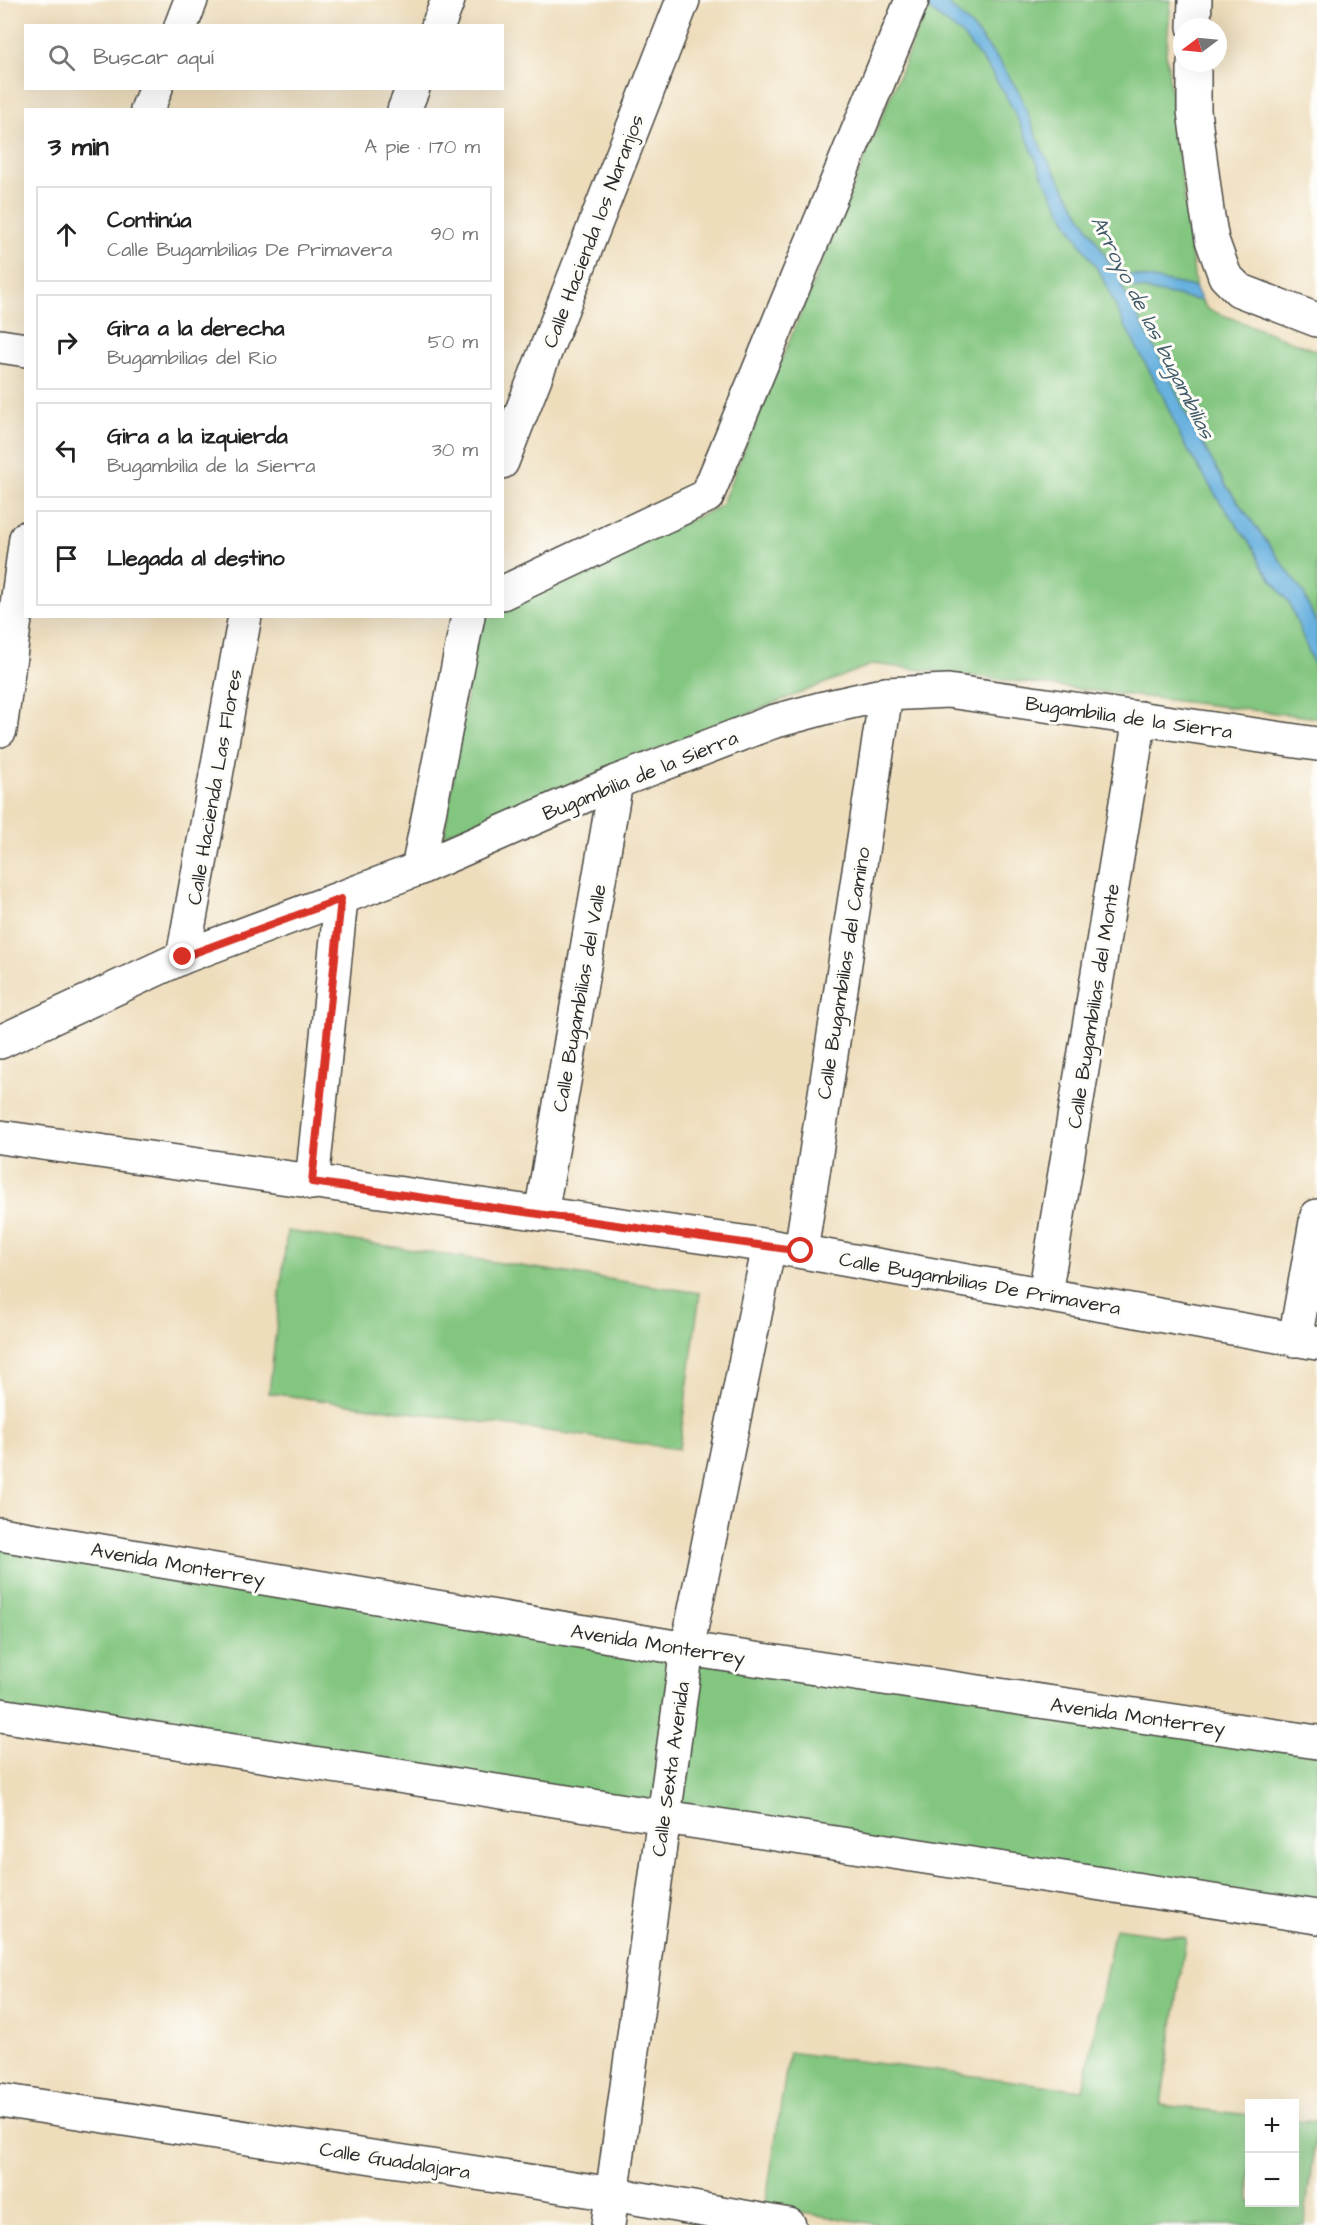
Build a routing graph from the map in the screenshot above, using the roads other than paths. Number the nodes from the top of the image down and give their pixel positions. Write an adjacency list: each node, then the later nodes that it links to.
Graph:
1 (191, 0): 7 (street)
2 (448, 0): 8 (street)
3 (683, 0): 17 (street, Calle Hacienda los Naranjos)
4 (912, 0): 19 (street)
5 (1195, 0): 6 (street)
6 (1194, 18)
7 (182, 24)
8 (439, 24)
9 (1194, 72): 14 (street)
10 (155, 90): 12 (street)
11 (411, 90): 13 (street)
12 (148, 108)
13 (405, 108)
14 (1317, 320)
15 (0, 346): 16 (street)
16 (24, 350)
17 (504, 457)
18 (24, 553): 24 (street)
19 (504, 592)
20 (245, 618): 29 (street, Calle Hacienda Las Flores)
21 (468, 618): 27 (street)
22 (886, 694): 23 (street, Bugambilia de la Sierra); 26 (street, Bugambilia de la Sierra); 36 (street, Calle Bugambilias del Camino)
23 (1140, 718): 25 (street, Bugambilia de la Sierra); 37 (street, Calle Bugambilias del Monte)
24 (0, 730)
25 (1317, 744)
26 (616, 782): 27 (street, Bugambilia de la Sierra); 33 (street, Calle Bugambilias del Valle)
27 (418, 869): 28 (street, Bugambilia de la Sierra)
28 (341, 899): 29 (street, Bugambilia de la Sierra); 32 (street)
29 (183, 957): 30 (street, Bugambilia de la Sierra)
30 (0, 1042)
31 (0, 1137): 32 (street, Calle Bugambilias De Primavera)
32 (312, 1182): 33 (street, Calle Bugambilias De Primavera)
33 (541, 1214): 35 (street, Calle Bugambilias De Primavera)
34 (1317, 1216): 38 (street)
35 (769, 1246): 36 (street, Calle Bugambilias De Primavera); 40 (street, Calle Sexta Avenida)
36 (801, 1251): 37 (street, Calle Bugambilias De Primavera)
37 (1045, 1294): 38 (street, Calle Bugambilias De Primavera)
38 (1306, 1342)
39 (0, 1534): 40 (street, Avenida Monterrey)
40 (687, 1649): 42 (street, Avenida Monterrey); 43 (street, Calle Sexta Avenida)
41 (0, 1715): 43 (street)
42 (1317, 1742)
43 (663, 1817): 44 (street); 46 (street, Calle Sexta Avenida)
44 (1317, 1917)
45 (0, 2100): 46 (street, Calle Guadalajara)
46 (611, 2210): 47 (street, Calle Guadalajara)
47 (774, 2224)

